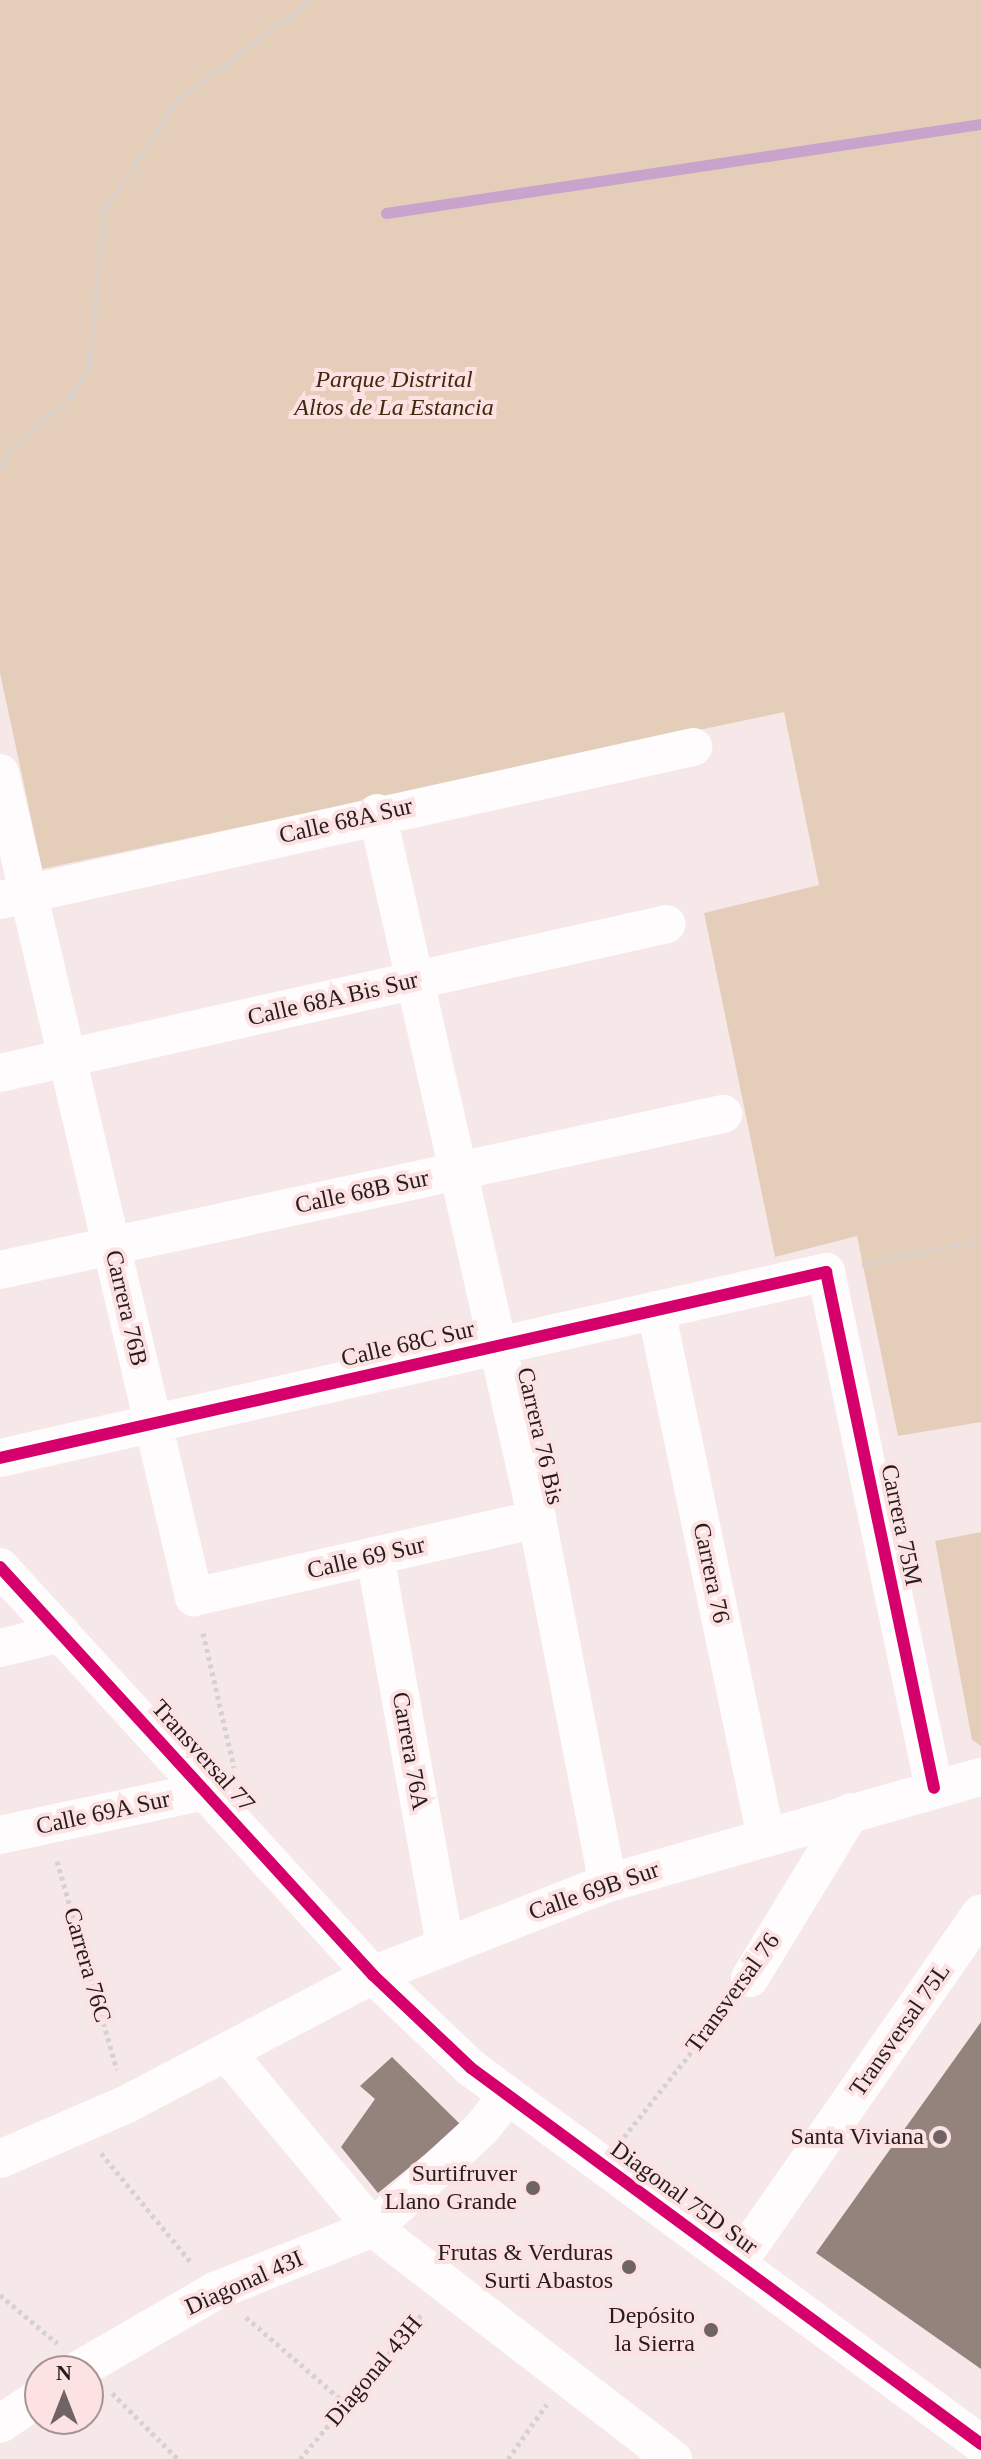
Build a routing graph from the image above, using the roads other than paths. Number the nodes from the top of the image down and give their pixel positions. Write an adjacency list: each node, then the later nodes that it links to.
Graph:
1 (693, 747): 3 (street, Calle 68A Sur)
2 (0, 773): 4 (street, Carrera 76B)
3 (377, 813): 4 (street, Calle 68A Sur); 6 (street, Carrera 76 Bis)
4 (14, 896): 7 (street, Carrera 76B)
5 (667, 924): 6 (street, Calle 68A Bis Sur)
6 (415, 980): 7 (street, Calle 68A Bis Sur); 10 (street, Carrera 76 Bis)
7 (67, 1058): 8 (street, Calle 68A Bis Sur); 11 (street, Carrera 76B)
8 (0, 1073)
9 (723, 1114): 10 (street, Calle 68B Sur)
10 (458, 1172): 11 (street, Calle 68B Sur); 15 (street, Carrera 76 Bis)
11 (112, 1246): 12 (street, Calle 68B Sur); 16 (street, Carrera 76B)
12 (0, 1270)
13 (826, 1272): 14 (street, Calle 68C Sur); 26 (street, Carrera 75M)
14 (656, 1310): 15 (street, Calle 68C Sur); 29 (street, Carrera 76)
15 (497, 1346): 16 (street, Calle 68C Sur); 18 (street, Carrera 76 Bis)
16 (154, 1424): 17 (street, Calle 68C Sur); 21 (street, Carrera 76B)
17 (0, 1458)
18 (537, 1519): 19 (street, Calle 69 Sur); 30 (street, Carrera 76 Bis)
19 (375, 1556): 21 (street, Calle 69 Sur); 32 (street, Carrera 76A)
20 (0, 1567): 22 (street, Transversal 77)
21 (194, 1597)
22 (61, 1633): 23 (street); 25 (street, Transversal 77)
23 (0, 1648)
24 (979, 1776): 26 (street, Calle 69B Sur)
25 (221, 1786): 28 (street, Calle 69A Sur); 33 (street, Transversal 77)
26 (934, 1788): 27 (street, Calle 69B Sur)
27 (851, 1812): 29 (street, Calle 69B Sur); 34 (street, Transversal 76)
28 (0, 1835)
29 (766, 1837): 30 (street, Calle 69B Sur)
30 (608, 1883): 32 (street, Calle 69B Sur)
31 (981, 1913): 39 (street, Transversal 75L)
32 (445, 1947): 33 (street, Calle 69B Sur)
33 (373, 1975): 35 (street, Calle 69B Sur); 36 (street, Diagonal 75D Sur)
34 (750, 1978)
35 (228, 2054): 37 (street, Calle 69B Sur); 38 (street)
36 (506, 2097): 38 (street); 39 (street, Diagonal 75D Sur)
37 (0, 2159)
38 (373, 2228): 40 (street, Diagonal 43I); 44 (street)
39 (737, 2264): 43 (street, Diagonal 75D Sur)
40 (104, 2355)
41 (24, 2408): 42 (street)
42 (0, 2424)
43 (981, 2444)
44 (673, 2459)

